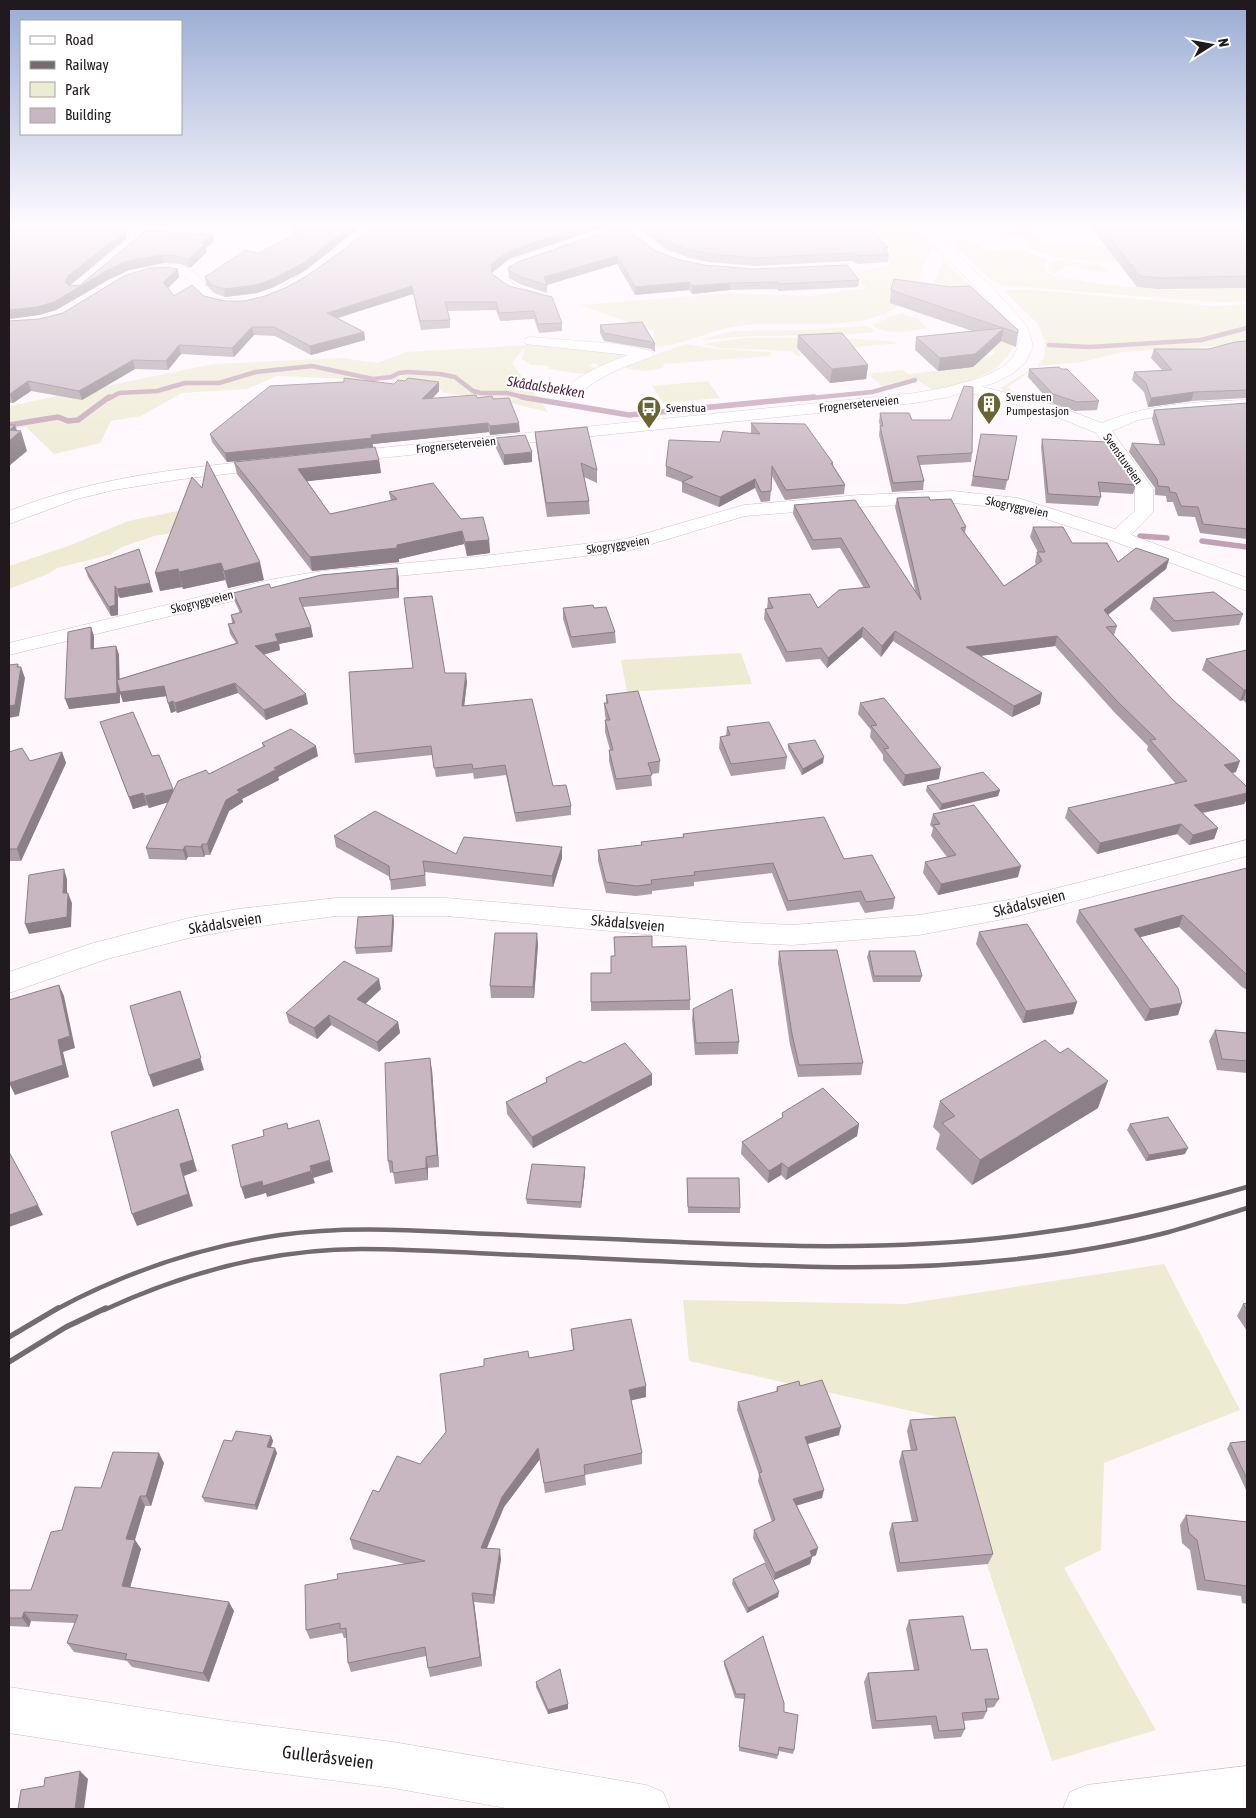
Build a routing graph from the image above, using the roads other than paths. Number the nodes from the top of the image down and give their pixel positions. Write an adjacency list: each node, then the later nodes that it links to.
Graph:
1 (71, 310): 3 (street)
2 (1007, 310): 5 (street, Frognerseterveien)
3 (68, 312)
4 (531, 341): 6 (street)
5 (968, 388): 8 (street, Svenstuveien); 9 (street, Frognerseterveien)
6 (568, 396)
7 (1247, 405): 8 (street, Svenstuveien)
8 (1102, 429): 12 (street, Svenstuveien)
9 (322, 458)
10 (293, 462): 11 (street)
11 (9, 518)
12 (1116, 536): 13 (street, Skogryggveien); 14 (street, Skogryggveien)
13 (1247, 585)
14 (9, 649)
15 (1247, 848): 16 (street, Skådalsveien)
16 (9, 983)
17 (9, 1710): 19 (street, Gulleråsveien)
18 (1247, 1790): 20 (street)
19 (646, 1809)
20 (1087, 1809)

